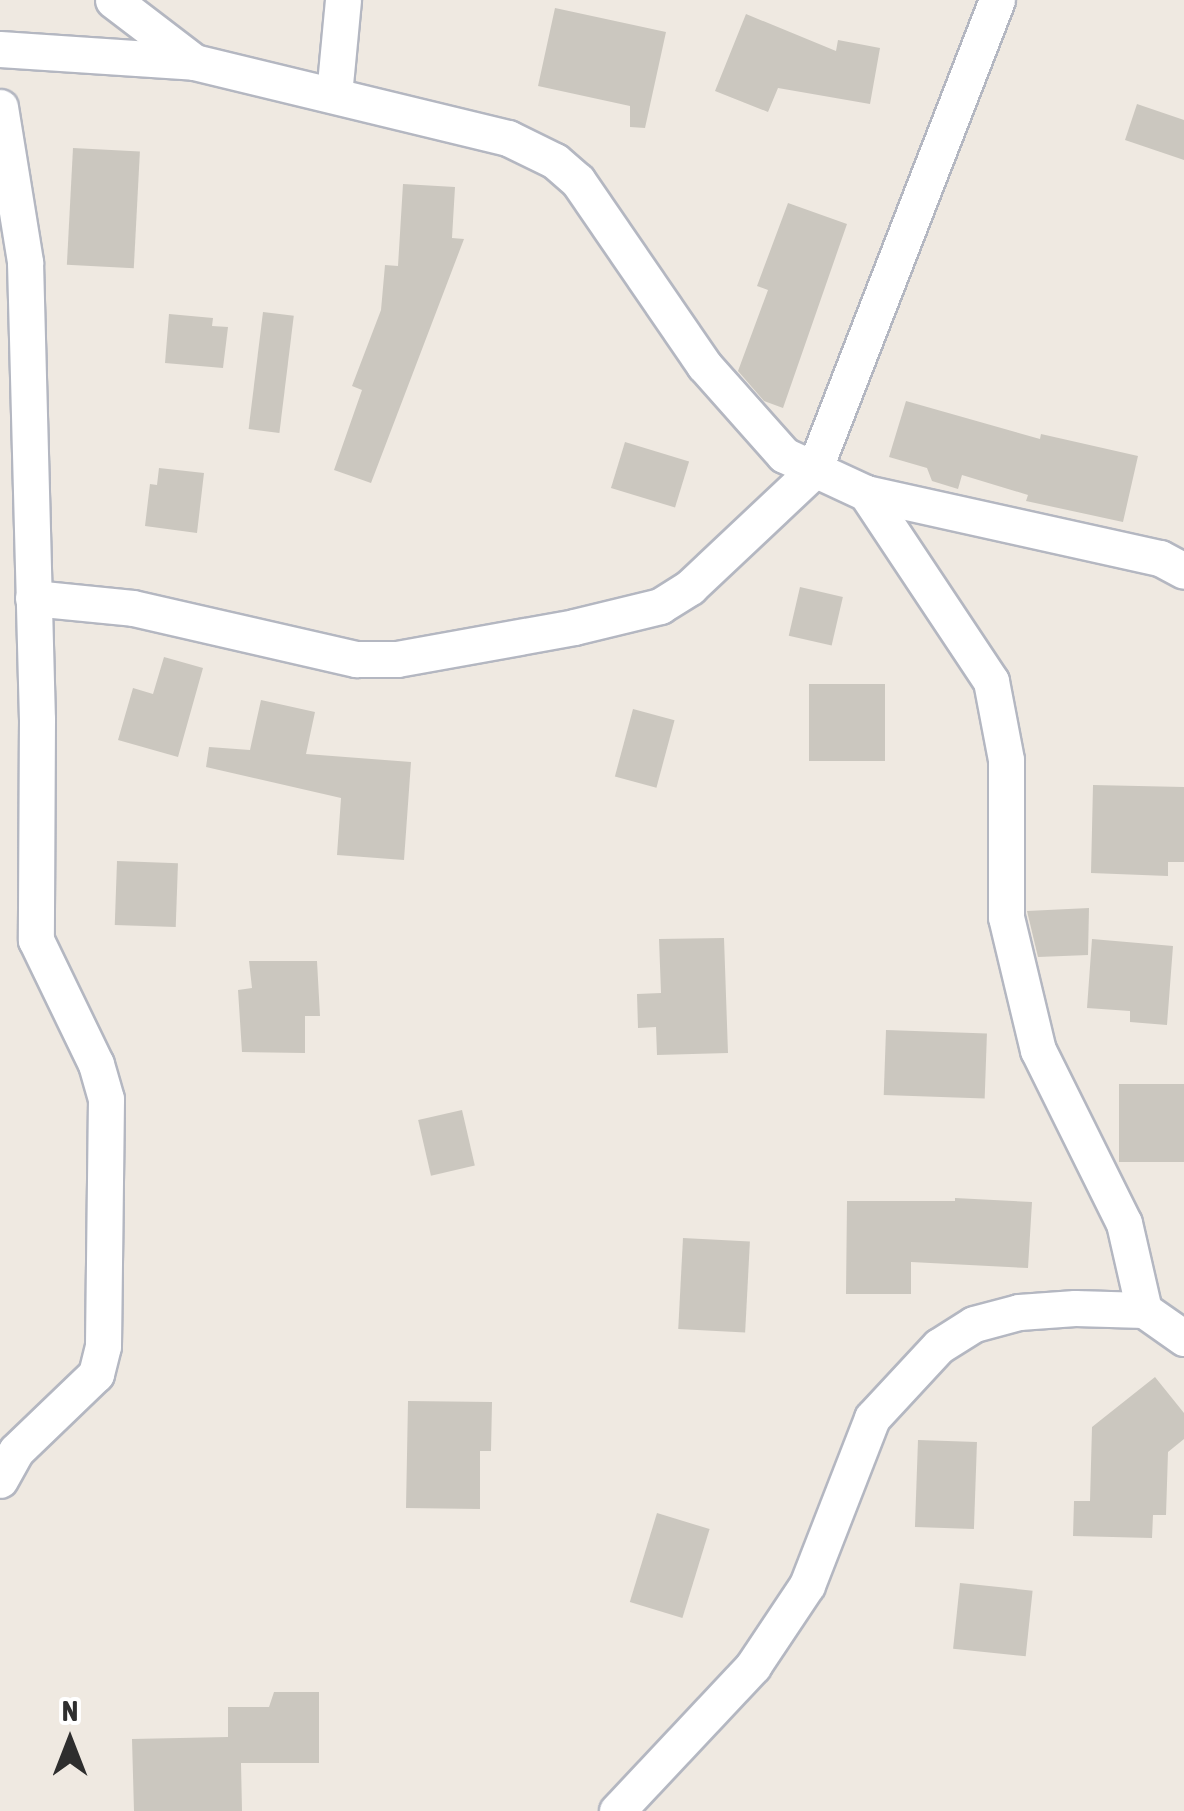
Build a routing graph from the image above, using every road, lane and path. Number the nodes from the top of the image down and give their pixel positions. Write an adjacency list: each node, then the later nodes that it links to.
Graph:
1 (113, 0): 5 (street)
2 (343, 0): 6 (street)
3 (997, 0): 8 (street)
4 (0, 50): 5 (street)
5 (194, 62): 6 (street)
6 (334, 95): 8 (street)
7 (0, 108): 11 (street)
8 (814, 470): 9 (street); 11 (street)
9 (866, 493): 10 (street); 12 (street)
10 (1184, 571)
11 (33, 598): 14 (street)
12 (1144, 1310): 13 (street); 15 (street)
13 (1184, 1338)
14 (0, 1480)
15 (617, 1811)

